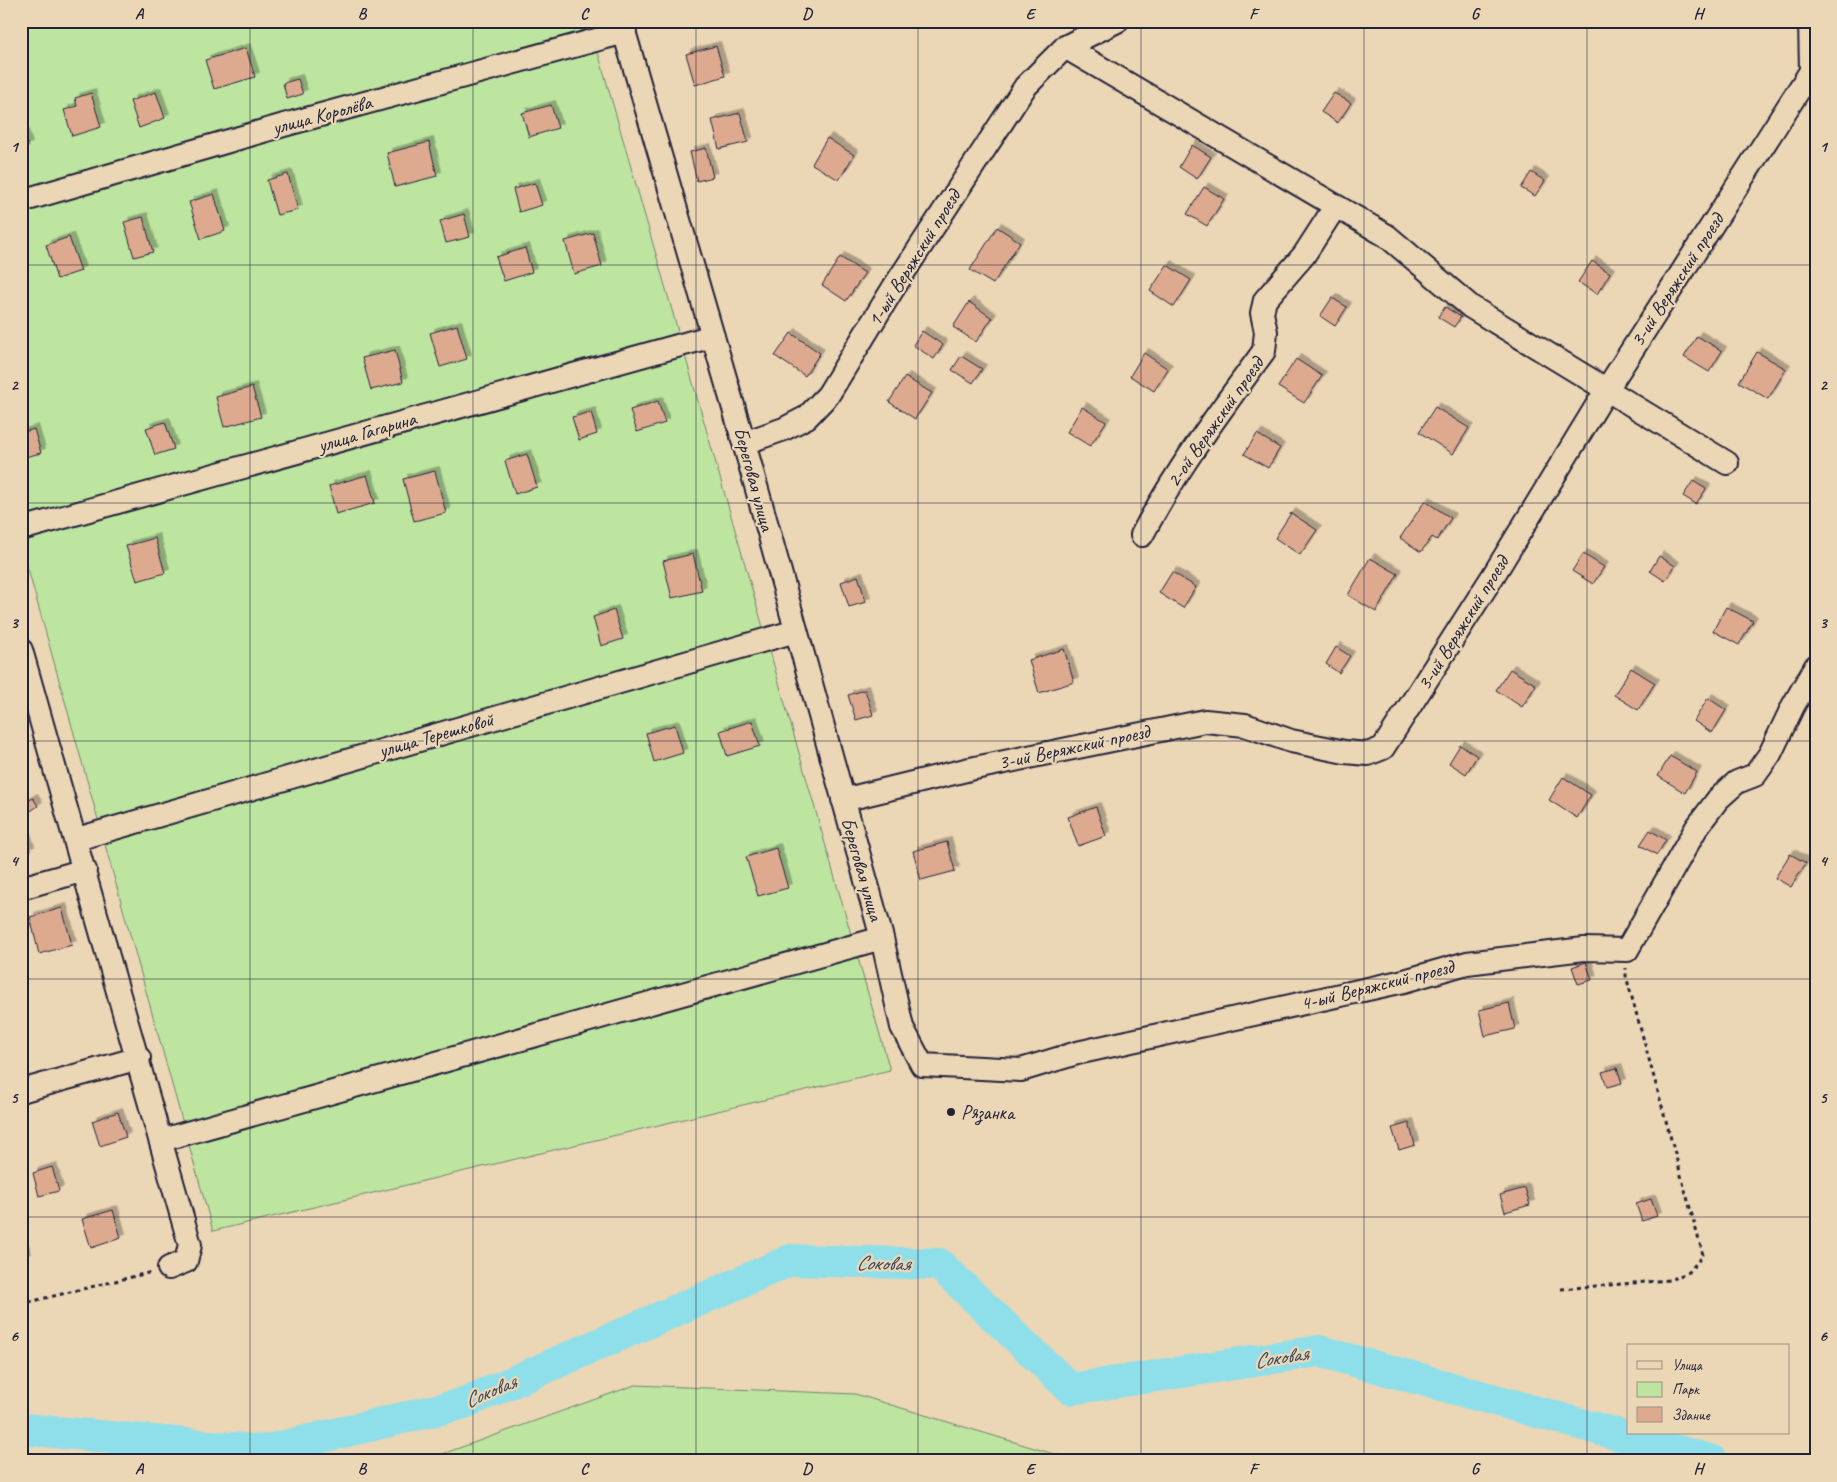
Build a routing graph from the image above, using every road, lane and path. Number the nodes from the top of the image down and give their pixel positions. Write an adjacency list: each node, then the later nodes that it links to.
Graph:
1 (1117, 21): 4 (street, 1-ый Веряжский проезд)
2 (1810, 21): 8 (street, 3-ий Веряжский проезд)
3 (623, 27): 5 (street, улица Королёва); 7 (street, Береговая улица)
4 (1065, 47): 6 (street); 9 (street, 1-ый Веряжский проезд)
5 (21, 202)
6 (1335, 207): 8 (street); 12 (street, 2-ой Веряжский проезд)
7 (713, 336): 9 (street, Береговая улица); 11 (street, улица Гагарина)
8 (1608, 389): 10 (street); 16 (street, 3-ий Веряжский проезд)
9 (744, 443): 13 (street, Береговая улица)
10 (1727, 463)
11 (21, 529)
12 (1142, 535)
13 (796, 631): 16 (street, Береговая улица); 17 (street, улица Терешковой)
14 (21, 650): 17 (street)
15 (1816, 666): 21 (street)
16 (843, 800): 20 (street, Береговая улица)
17 (77, 839): 18 (street)
18 (85, 870): 19 (street); 22 (street)
19 (21, 888)
20 (882, 938): 21 (street, 4-ый Веряжский проезд); 24 (street)
21 (1627, 950): 26 (path)
22 (138, 1058): 23 (street); 24 (street)
23 (21, 1091)
24 (162, 1140): 25 (street)
25 (169, 1268): 27 (path)
26 (1561, 1289)
27 (21, 1304)

